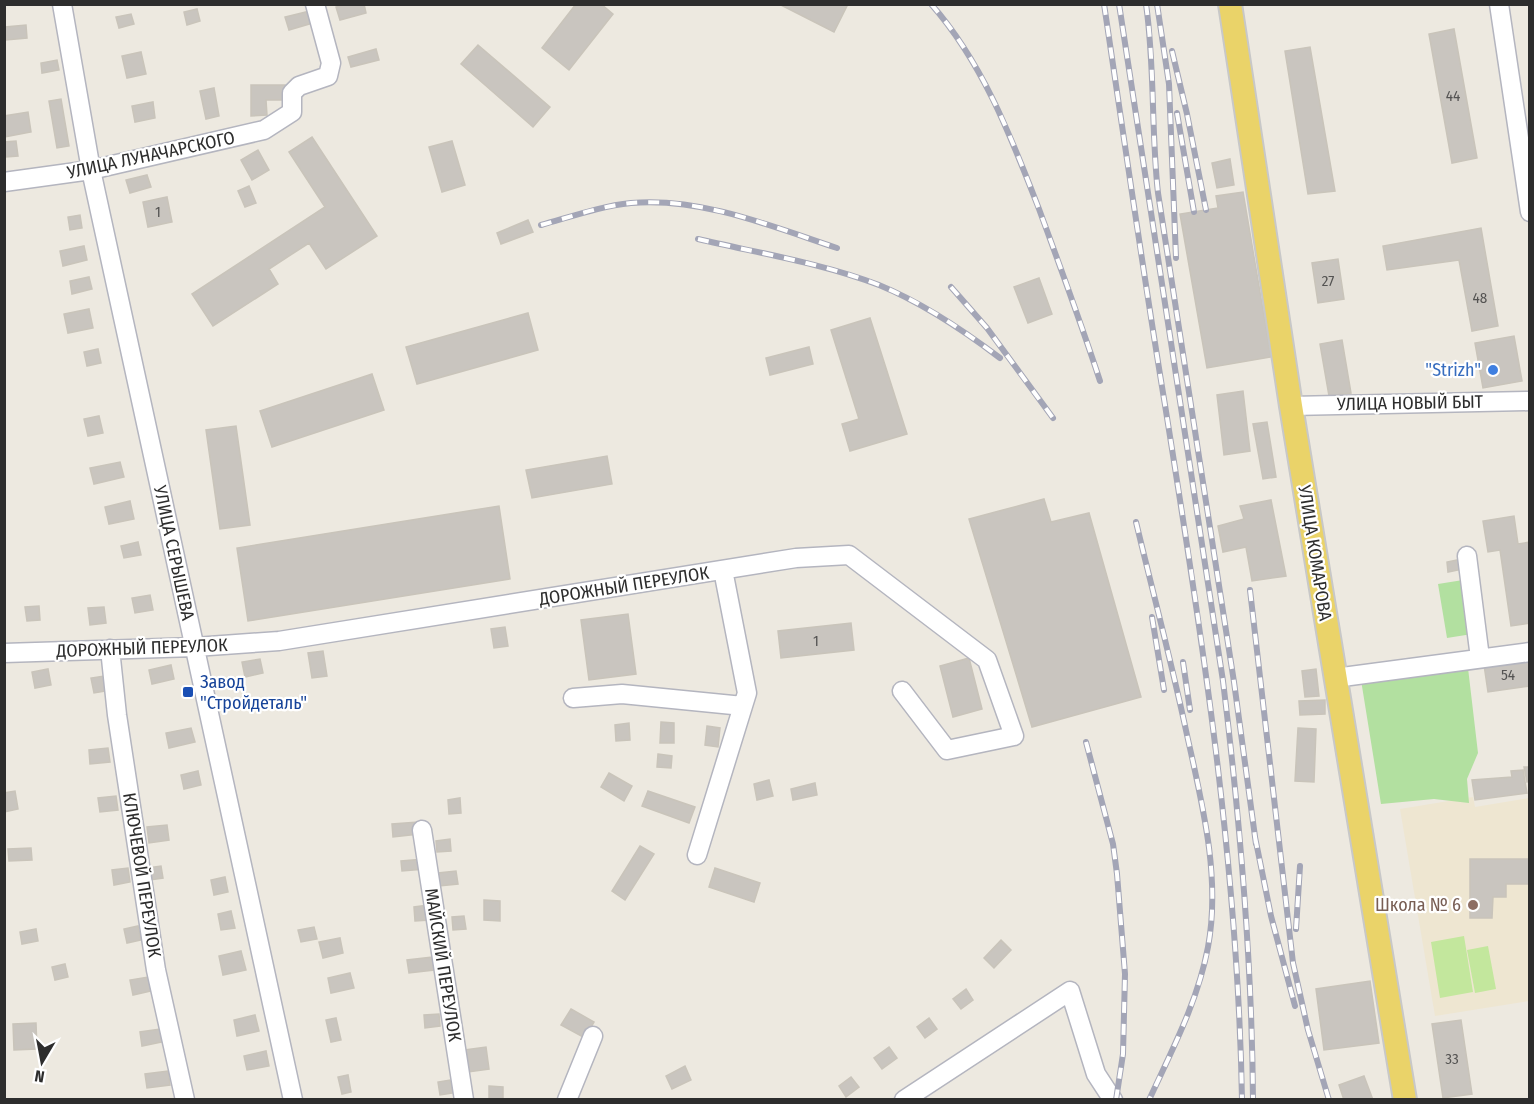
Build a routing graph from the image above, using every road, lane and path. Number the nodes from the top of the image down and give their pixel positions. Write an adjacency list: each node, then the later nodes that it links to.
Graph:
1 (62, 4): 6 (street, УЛИЦА СЕРЫШЕВА)
2 (315, 4): 6 (street, УЛИЦА ЛУНАЧАРСКОГО)
3 (1230, 4): 10 (main road, УЛИЦА КОМАРОВА)
4 (1499, 4): 5 (street)
5 (1522, 102): 8 (street)
6 (91, 170): 7 (street, УЛИЦА ЛУНАЧАРСКОГО); 13 (street, УЛИЦА СЕРЫШЕВА)
7 (4, 182)
8 (1530, 212)
9 (1530, 401): 10 (street, УЛИЦА НОВЫЙ БЫТ)
10 (1291, 406): 18 (main road, УЛИЦА КОМАРОВА)
11 (1467, 556): 17 (street)
12 (723, 570): 13 (street, ДОРОЖНЫЙ ПЕРЕУЛОК); 19 (street, ДОРОЖНЫЙ ПЕРЕУЛОК); 21 (street)
13 (195, 647): 14 (street, ДОРОЖНЫЙ ПЕРЕУЛОК); 26 (street, УЛИЦА СЕРЫШЕВА)
14 (110, 649): 16 (street, ДОРОЖНЫЙ ПЕРЕУЛОК); 25 (street, КЛЮЧЕВОЙ ПЕРЕУЛОК)
15 (1530, 652): 17 (street)
16 (4, 653)
17 (1480, 658): 18 (street)
18 (1335, 678): 31 (main road, УЛИЦА КОМАРОВА)
19 (902, 691)
20 (573, 698): 21 (street)
21 (743, 706): 23 (street)
22 (422, 830): 27 (street, МАЙСКИЙ ПЕРЕУЛОК)
23 (697, 855)
24 (593, 1036): 28 (street)
25 (185, 1100)
26 (293, 1100)
27 (464, 1100)
28 (567, 1100)
29 (904, 1100): 30 (street)
30 (1113, 1100)
31 (1405, 1100)

